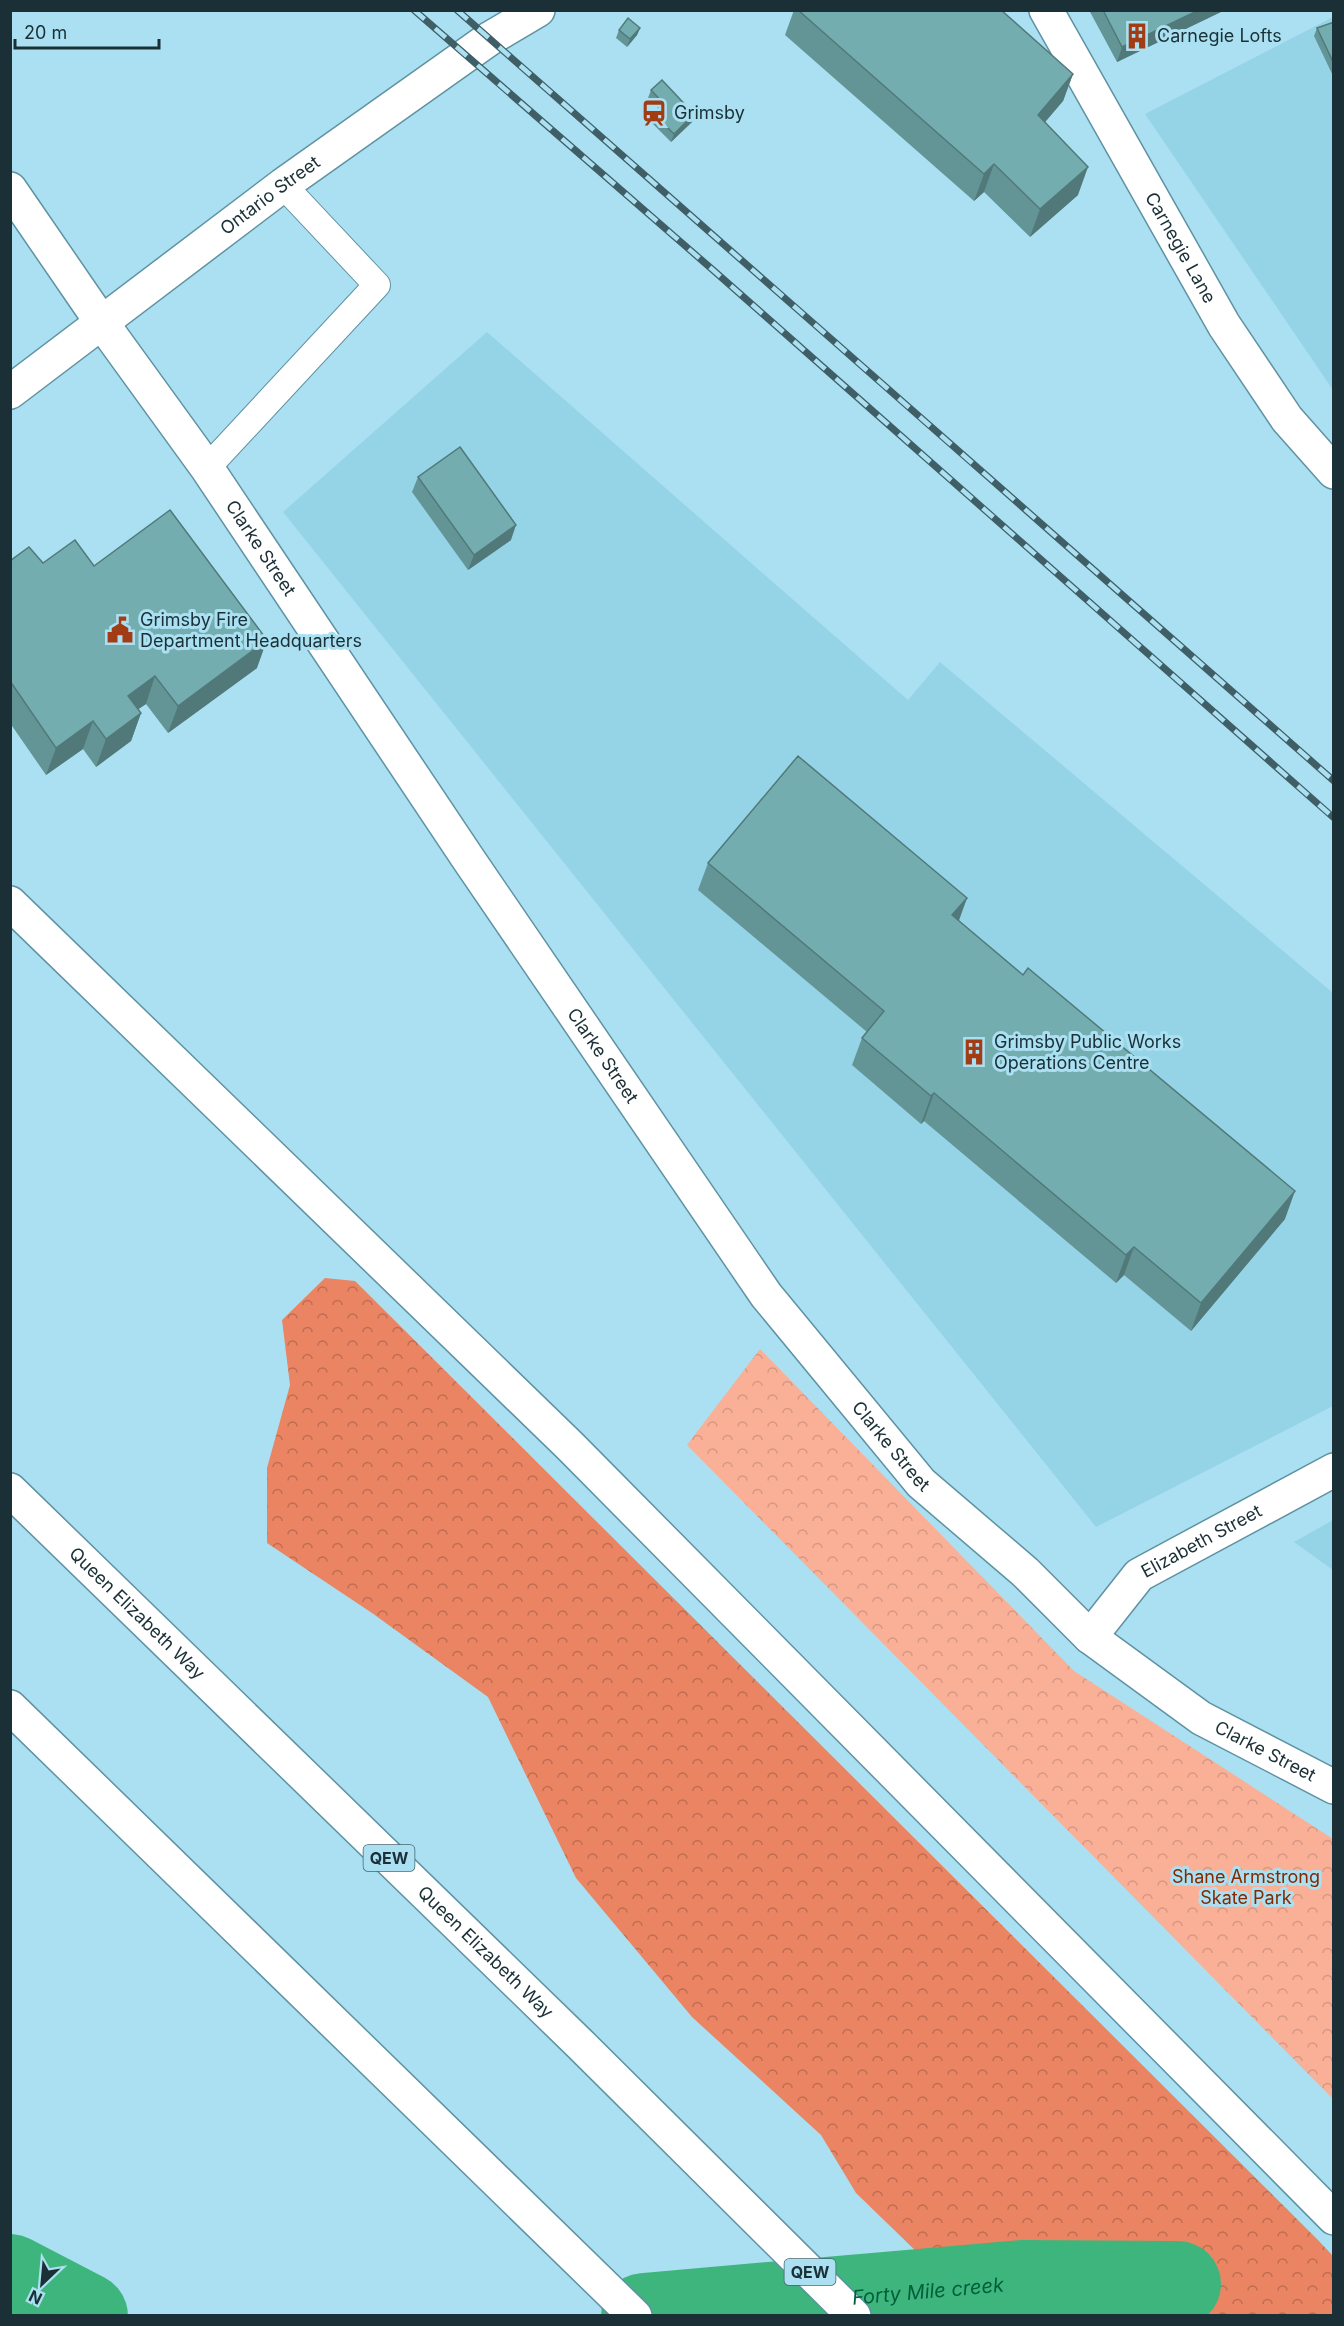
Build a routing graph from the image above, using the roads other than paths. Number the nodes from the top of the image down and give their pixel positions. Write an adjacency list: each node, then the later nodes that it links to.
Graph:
1 (538, 10): 3 (main road, Ontario Street)
2 (1046, 10): 8 (main road, Carnegie Lane)
3 (283, 184): 5 (main road, Ontario Street); 7 (lane)
4 (10, 189): 5 (main road, Clarke Street)
5 (102, 323): 6 (main road, Ontario Street); 7 (main road, Clarke Street)
6 (10, 392)
7 (207, 468): 12 (main road, Clarke Street)
8 (1334, 472)
9 (10, 903): 15 (main road)
10 (1334, 1470): 12 (main road, Elizabeth Street)
11 (10, 1490): 17 (main road, Queen Elizabeth Way / QEW)
12 (1090, 1637): 14 (main road, Clarke Street)
13 (10, 1707): 16 (main road)
14 (1334, 1786)
15 (1334, 2218)
16 (635, 2316)
17 (854, 2316)

